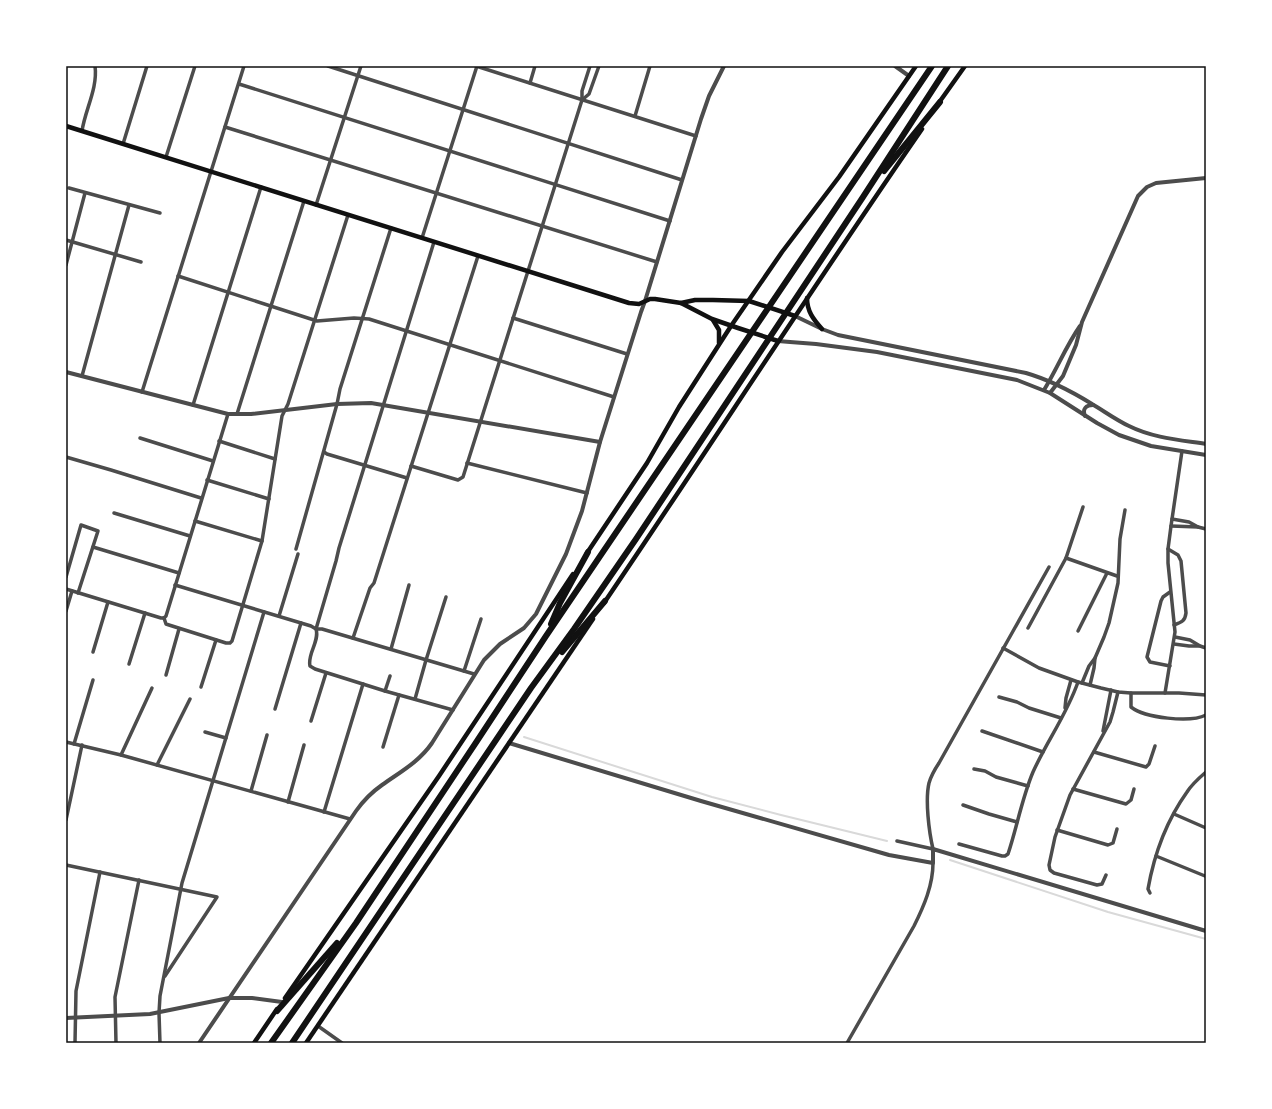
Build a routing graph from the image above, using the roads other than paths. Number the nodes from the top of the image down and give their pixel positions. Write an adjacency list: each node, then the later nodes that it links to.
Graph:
1 (95, 66): 29 (street)
2 (147, 66): 32 (street)
3 (195, 66): 34 (street)
4 (244, 66): 21 (street)
5 (328, 66): 18 (street)
6 (362, 66): 18 (street)
7 (476, 66): 20 (street); 24 (street)
8 (536, 66): 20 (street)
9 (590, 66): 22 (street)
10 (599, 66): 22 (street)
11 (650, 66): 25 (street)
12 (724, 66): 30 (street)
13 (895, 66): 19 (street)
14 (916, 66): 19 (main road)
15 (932, 66): 163 (highway)
16 (948, 66): 44 (highway)
17 (965, 66): 23 (main road)
18 (358, 76): 24 (street); 26 (street)
19 (910, 76): 67 (main road)
20 (530, 83): 22 (street)
21 (239, 84): 26 (street); 28 (street)
22 (582, 100): 25 (street); 31 (street)
23 (940, 102): 44 (highway); 65 (main road)
24 (463, 109): 31 (street); 33 (street)
25 (635, 116): 30 (street)
26 (344, 118): 33 (street); 35 (street)
27 (66, 126): 29 (main road)
28 (226, 127): 35 (street); 36 (street)
29 (82, 131): 32 (main road)
30 (696, 136): 38 (street)
31 (568, 143): 38 (street); 39 (street)
32 (123, 144): 34 (main road)
33 (450, 151): 39 (street); 43 (street)
34 (166, 157): 36 (main road)
35 (331, 160): 43 (street); 47 (street)
36 (211, 172): 40 (main road); 63 (street)
37 (1206, 178): 75 (street)
38 (682, 180): 50 (street)
39 (555, 185): 50 (street); 51 (street)
40 (261, 187): 45 (main road); 64 (street)
41 (70, 188): 42 (street)
42 (85, 193): 46 (street); 55 (street)
43 (436, 193): 51 (street); 53 (street)
44 (863, 197): 190 (highway)
45 (304, 201): 47 (main road); 69 (street)
46 (129, 205): 48 (street); 57 (street)
47 (316, 205): 49 (main road)
48 (160, 214)
49 (348, 215): 52 (main road); 74 (street)
50 (670, 221): 60 (street)
51 (542, 226): 60 (street); 62 (street)
52 (391, 228): 53 (main road); 71 (street)
53 (422, 238): 56 (main road)
54 (66, 240): 55 (street)
55 (72, 242): 57 (street); 61 (street)
56 (434, 242): 58 (main road); 78 (street)
57 (116, 254): 59 (street); 85 (street)
58 (478, 256): 62 (main road); 80 (street)
59 (141, 262)
60 (657, 262): 66 (street)
61 (66, 265)
62 (528, 271): 66 (main road); 72 (street)
63 (178, 276): 64 (street); 89 (street)
64 (228, 292): 69 (street); 93 (street)
65 (807, 298): 70 (main road); 77 (main road)
66 (645, 301): 68 (main road); 82 (street)
67 (749, 301): 68 (main road); 70 (main road); 76 (main road)
68 (681, 303): 73 (main road)
69 (271, 306): 74 (street); 99 (street)
70 (792, 315): 77 (street); 79 (main road)
71 (363, 318): 74 (street); 78 (street); 92 (street)
72 (513, 318): 82 (street); 83 (street)
73 (712, 319): 76 (main road); 81 (main road)
74 (315, 320): 96 (street)
75 (1082, 322): 86 (street); 87 (street)
76 (731, 326): 79 (main road); 81 (main road)
77 (822, 329): 86 (street)
78 (406, 331): 80 (street); 94 (street)
79 (776, 340): 88 (street); 148 (main road)
80 (450, 345): 83 (street); 97 (street)
81 (719, 345): 133 (main road)
82 (627, 354): 91 (street)
83 (500, 361): 91 (street); 101 (street)
84 (66, 372): 85 (street)
85 (82, 376): 89 (street)
86 (1050, 381): 87 (street); 88 (street)
87 (1057, 384): 90 (street); 95 (street)
88 (1044, 390): 90 (street)
89 (142, 392): 93 (street)
90 (1050, 393): 100 (street)
91 (614, 397): 104 (street)
92 (338, 404): 94 (street); 96 (street); 107 (street)
93 (193, 405): 98 (street)
94 (383, 405): 97 (street); 113 (street)
95 (1093, 405): 100 (street); 105 (street)
96 (285, 410): 99 (street); 110 (street)
97 (429, 412): 101 (street); 114 (street)
98 (228, 414): 99 (street); 103 (street)
99 (237, 414)
100 (1085, 416): 106 (street)
101 (480, 421): 104 (street); 112 (street)
102 (140, 438): 111 (street)
103 (219, 441): 110 (street); 111 (street)
104 (600, 442): 117 (street)
105 (1206, 444)
106 (1182, 451): 108 (street); 123 (street)
107 (324, 452): 113 (street); 131 (street)
108 (1206, 455)
109 (66, 457): 118 (street)
110 (275, 459): 119 (street)
111 (213, 461): 116 (street)
112 (467, 463): 114 (street); 117 (street)
113 (364, 465): 115 (street); 161 (street)
114 (411, 466): 115 (street)
115 (407, 478): 165 (street)
116 (207, 480): 118 (street); 119 (street)
117 (587, 493): 179 (street)
118 (201, 498): 124 (street)
119 (269, 499): 129 (street)
120 (1084, 507): 135 (street)
121 (1125, 510): 139 (street)
122 (114, 513): 128 (street)
123 (1172, 519): 125 (street); 126 (street)
124 (195, 521): 128 (street); 129 (street)
125 (1171, 526): 126 (street); 132 (street)
126 (1198, 527): 127 (street)
127 (1206, 529)
128 (190, 536): 137 (street)
129 (262, 541): 150 (street)
130 (93, 547): 137 (street); 140 (street); 146 (street)
131 (296, 549)
132 (1168, 549): 145 (street); 158 (street)
133 (588, 552): 163 (highway); 258 (main road)
134 (298, 554): 154 (street)
135 (1066, 558): 138 (street); 159 (street)
136 (1049, 567): 169 (street)
137 (179, 573): 141 (street)
138 (1107, 573): 139 (street); 162 (street)
139 (1117, 576): 173 (street)
140 (66, 577)
141 (175, 585): 150 (street); 155 (street)
142 (409, 585): 171 (street)
143 (66, 589): 144 (street)
144 (72, 591): 146 (street); 151 (street)
145 (1170, 592): 158 (street); 176 (street)
146 (78, 593): 149 (street)
147 (446, 597): 174 (street)
148 (605, 601): 190 (highway); 213 (main road)
149 (108, 602): 153 (street); 172 (street)
150 (242, 606): 152 (street); 166 (street)
151 (66, 611)
152 (264, 612): 154 (street); 211 (street)
153 (145, 613): 155 (street); 175 (street)
154 (279, 616): 157 (street)
155 (164, 618): 160 (street)
156 (481, 619): 177 (street)
157 (301, 623): 161 (street); 201 (street)
158 (1174, 625): 164 (street)
159 (1028, 628)
160 (179, 629): 166 (street); 180 (street)
161 (316, 629): 165 (street); 178 (street)
162 (1078, 631)
163 (546, 636): 254 (highway)
164 (1175, 637): 167 (street); 168 (street)
165 (353, 638): 171 (street)
166 (216, 640): 188 (street)
167 (1174, 644): 168 (street); 176 (street)
168 (1200, 646): 170 (street)
169 (1003, 648): 183 (street); 244 (street)
170 (1206, 648)
171 (391, 649): 174 (street)
172 (93, 652)
173 (1095, 658): 185 (street); 187 (street)
174 (426, 660): 177 (street); 199 (street)
175 (129, 664)
176 (1170, 666): 195 (street)
177 (464, 671): 179 (street)
178 (326, 673): 186 (street); 206 (street)
179 (474, 674): 202 (street)
180 (166, 675)
181 (390, 676): 192 (street)
182 (93, 680): 214 (street)
183 (1071, 680): 184 (street); 203 (street)
184 (1078, 682): 185 (street); 203 (street)
185 (1082, 683): 187 (street)
186 (363, 684): 192 (street); 234 (street)
187 (1090, 685): 191 (street)
188 (201, 687)
189 (152, 688): 221 (street)
190 (531, 688): 271 (highway)
191 (1111, 690): 193 (street); 209 (street)
192 (385, 691): 197 (street)
193 (1118, 692): 194 (street); 209 (street)
194 (1131, 693): 195 (street); 204 (street)
195 (1165, 693): 196 (street)
196 (1206, 694)
197 (399, 695): 199 (street); 218 (street)
198 (999, 697): 205 (street)
199 (415, 699): 202 (street)
200 (190, 700): 222 (street)
201 (275, 709)
202 (453, 710): 236 (street)
203 (1065, 710): 205 (street)
204 (1206, 715)
205 (1061, 718): 219 (street)
206 (311, 721)
207 (982, 731): 219 (street)
208 (205, 732): 211 (street)
209 (1102, 734): 220 (street)
210 (268, 735): 231 (street)
211 (226, 738): 227 (street)
212 (66, 742): 214 (street)
213 (509, 743): 246 (street); 264 (main road)
214 (74, 744): 215 (street)
215 (82, 745): 221 (street); 237 (street)
216 (304, 745): 232 (street)
217 (1155, 746): 220 (street)
218 (383, 747)
219 (1043, 752): 228 (street)
220 (1094, 752): 229 (street)
221 (121, 755): 222 (street)
222 (157, 765): 227 (street)
223 (974, 769): 228 (street)
224 (1206, 772): 225 (street)
225 (1201, 776): 226 (street); 235 (street)
226 (1206, 778)
227 (213, 781): 231 (street); 252 (street)
228 (1028, 786): 238 (street)
229 (1072, 789): 230 (street); 240 (street)
230 (1134, 789)
231 (251, 791): 232 (street)
232 (288, 802): 234 (street)
233 (963, 805): 238 (street)
234 (324, 812): 236 (street)
235 (1174, 814): 239 (street); 245 (street)
236 (350, 819): 257 (street)
237 (66, 820)
238 (1017, 822): 243 (street)
239 (1206, 828)
240 (1057, 830): 241 (street); 249 (street)
241 (1117, 830)
242 (897, 841): 244 (street)
243 (959, 844)
244 (933, 849): 246 (street); 255 (street)
245 (1156, 856): 250 (street); 253 (street)
246 (933, 863): 274 (street)
247 (66, 865): 248 (street)
248 (100, 872): 251 (street); 263 (street)
249 (1106, 875)
250 (1205, 876)
251 (139, 880): 252 (street); 261 (street)
252 (181, 889): 256 (street); 256 (street)
253 (1150, 893)
254 (356, 923): 259 (highway); 270 (highway)
255 (1206, 931)
256 (163, 978): 260 (street)
257 (229, 998): 258 (street); 260 (street); 268 (street)
258 (282, 1002): 259 (main road)
259 (277, 1010): 269 (main road)
260 (159, 1013): 261 (street); 267 (street)
261 (115, 1016): 263 (street); 266 (street)
262 (66, 1018): 263 (street)
263 (76, 1018): 265 (street)
264 (318, 1026): 272 (main road); 273 (street)
265 (75, 1043)
266 (116, 1043)
267 (160, 1043)
268 (199, 1043)
269 (254, 1043)
270 (271, 1043)
271 (293, 1043)
272 (306, 1043)
273 (342, 1043)
274 (847, 1043)

